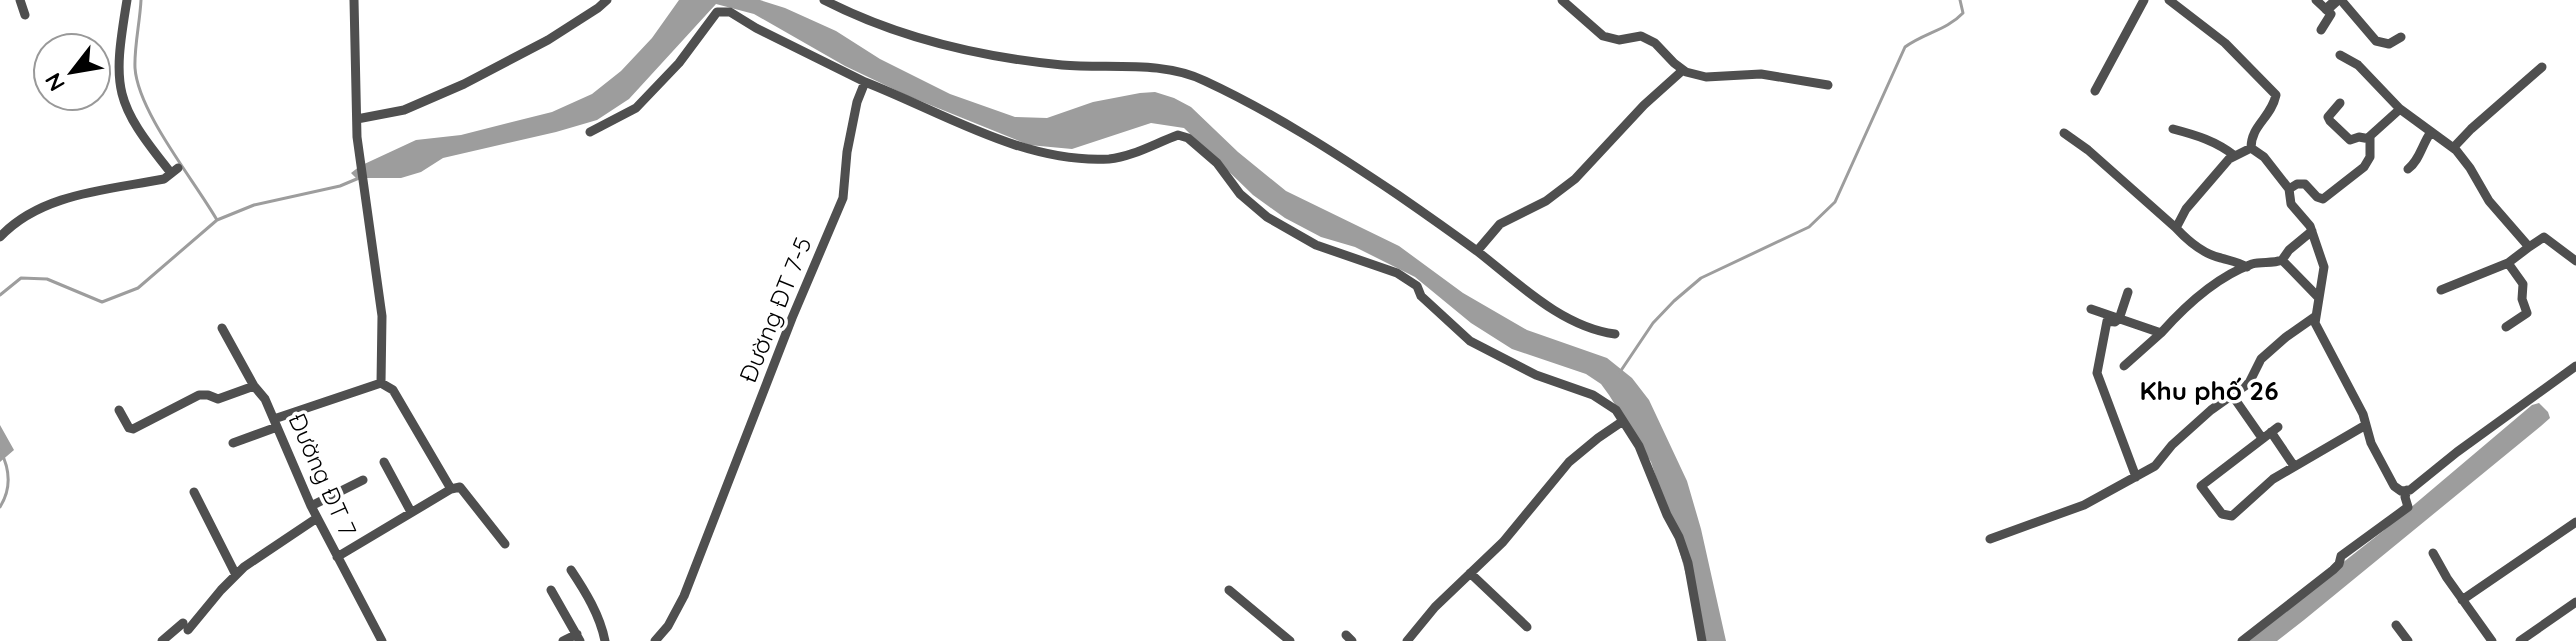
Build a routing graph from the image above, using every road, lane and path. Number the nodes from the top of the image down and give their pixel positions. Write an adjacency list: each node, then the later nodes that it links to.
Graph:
1 (20, 0): 12 (street)
2 (127, 0): 36 (street)
3 (354, 0): 23 (street)
4 (607, 0): 23 (street)
5 (824, 0): 38 (street)
6 (1562, 0): 17 (street)
7 (2144, 0): 20 (street)
8 (2169, 0): 29 (street)
9 (2316, 0): 11 (street)
10 (2339, 0): 11 (street); 14 (street)
11 (2327, 9): 13 (street)
12 (25, 15)
13 (2321, 30)
14 (2401, 37)
15 (2340, 55): 22 (street)
16 (2542, 67): 30 (street)
17 (1683, 70): 19 (street); 38 (street)
18 (865, 82): 25 (street); 59 (street); 93 (street, Đường ĐT 7-5)
19 (1828, 85)
20 (2095, 91)
21 (2340, 103): 28 (street)
22 (2400, 109): 26 (street); 28 (street)
23 (357, 119): 55 (street)
24 (2173, 129): 31 (street)
25 (590, 132)
26 (2431, 132): 30 (street); 32 (street)
27 (2064, 133): 34 (street)
28 (2370, 139): 33 (street)
29 (2251, 148): 31 (street); 33 (street)
30 (2453, 148): 37 (street)
31 (2235, 156): 34 (street)
32 (2408, 169)
33 (2289, 189): 35 (street)
34 (2176, 228): 42 (street)
35 (2312, 231): 39 (street); 45 (street)
36 (0, 237)
37 (2529, 247): 40 (street); 41 (street)
38 (1477, 251): 52 (street)
39 (2282, 260): 42 (street); 45 (street)
40 (2576, 261)
41 (2508, 263): 43 (street); 49 (street)
42 (2247, 267): 51 (street)
43 (2441, 290)
44 (2128, 292): 48 (street)
45 (2319, 298): 47 (street)
46 (2091, 309): 48 (street)
47 (2316, 316): 57 (street); 61 (street)
48 (2119, 319): 51 (street); 66 (street)
49 (2506, 327)
50 (222, 328): 56 (street, Đường ĐT 7)
51 (2161, 333): 53 (street)
52 (1615, 334)
53 (2124, 366)
54 (2576, 366): 69 (street)
55 (381, 383): 60 (street); 68 (street)
56 (254, 386): 58 (street); 60 (street, Đường ĐT 7)
57 (2232, 395): 62 (street); 66 (street)
58 (119, 410)
59 (1623, 421): 80 (street); 96 (street)
60 (276, 423): 63 (street); 71 (street, Đường ĐT 7)
61 (2364, 426): 65 (street); 69 (street)
62 (2270, 432): 65 (street); 65 (street)
63 (233, 443)
64 (384, 462): 72 (street)
65 (2294, 466)
66 (2136, 477): 75 (street)
67 (363, 480): 71 (street)
68 (451, 489): 72 (street); 76 (street)
69 (2407, 490): 97 (street)
70 (194, 492): 81 (street)
71 (311, 506): 73 (street, Đường ĐT 7)
72 (411, 512): 78 (street)
73 (317, 518): 78 (street, Đường ĐT 7); 81 (street)
74 (2576, 522): 84 (street)
75 (1990, 539)
76 (505, 544)
77 (2433, 553): 84 (street)
78 (337, 557): 90 (street, Đường ĐT 7)
79 (571, 570): 92 (street)
80 (1470, 573): 87 (street); 95 (street)
81 (236, 575): 89 (street)
82 (551, 590): 88 (street)
83 (1229, 590): 94 (street)
84 (2462, 600): 99 (street)
85 (2576, 602): 100 (street)
86 (2396, 625): 98 (street)
87 (1527, 627)
88 (578, 637): 91 (street)
89 (162, 641)
90 (382, 641)
91 (563, 641)
92 (605, 641)
93 (655, 641)
94 (1290, 641)
95 (1407, 641)
96 (1702, 641)
97 (2242, 641)
98 (2408, 641)
99 (2492, 641)
100 (2520, 641)

